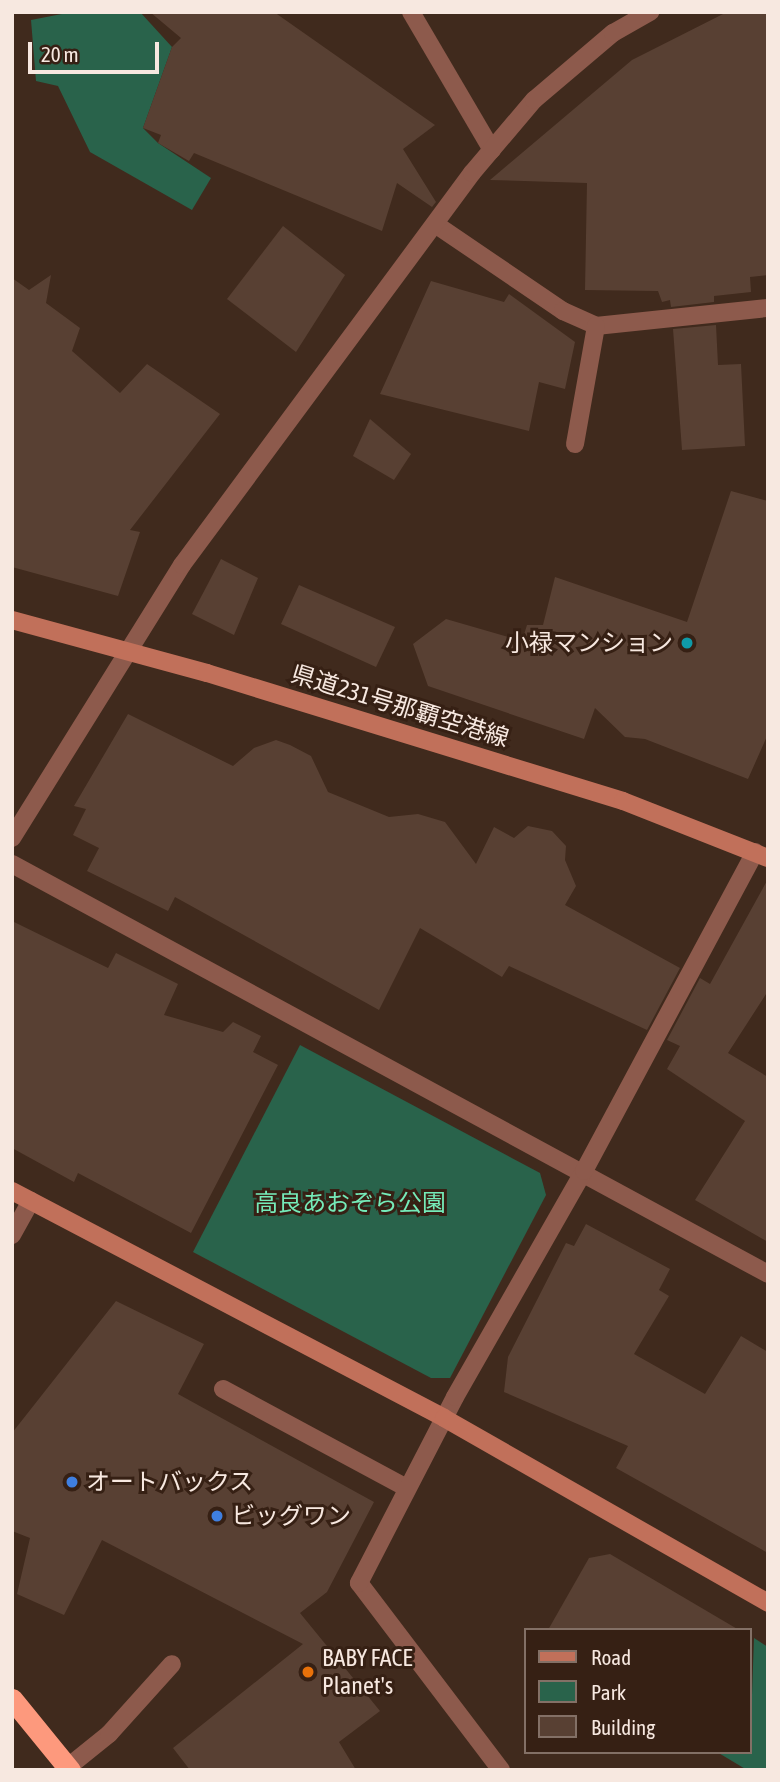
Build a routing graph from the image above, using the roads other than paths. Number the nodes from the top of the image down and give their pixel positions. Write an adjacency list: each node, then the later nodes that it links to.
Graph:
1 (411, 12): 3 (street)
2 (650, 12): 3 (street)
3 (492, 150): 4 (street)
4 (435, 223): 6 (street); 9 (street)
5 (768, 308): 6 (street)
6 (596, 326): 7 (street)
7 (575, 444)
8 (12, 620): 9 (street, 県道231号那覇空港線)
9 (128, 651): 10 (street); 11 (street, 県道231号那覇空港線)
10 (12, 838)
11 (761, 855): 13 (street)
12 (12, 864): 13 (street)
13 (584, 1171): 17 (street); 19 (street)
14 (12, 1191): 15 (street)
15 (31, 1201): 16 (street); 19 (street)
16 (12, 1235)
17 (768, 1274)
18 (223, 1389): 20 (street)
19 (444, 1418): 20 (street); 21 (street)
20 (407, 1488): 25 (street)
21 (768, 1603)
22 (172, 1664): 24 (street)
23 (12, 1699): 24 (highway)
24 (69, 1768)
25 (501, 1770)

